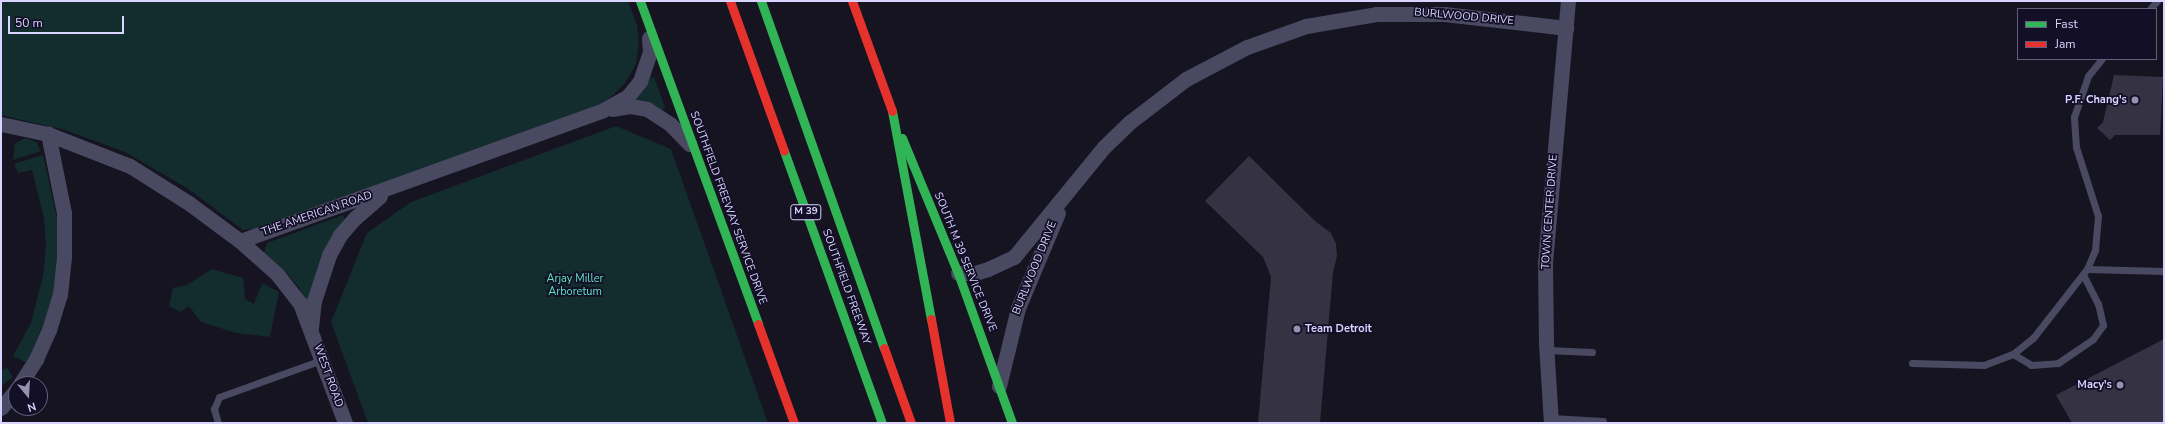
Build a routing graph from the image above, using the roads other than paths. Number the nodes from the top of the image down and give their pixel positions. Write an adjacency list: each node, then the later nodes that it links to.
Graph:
1 (640, 1): 6 (main road, SOUTHFIELD FREEWAY SERVICE DRIVE)
2 (730, 1): 35 (main road, SOUTHFIELD FREEWAY / M 39)
3 (761, 1): 36 (main road, SOUTHFIELD FREEWAY / M 39)
4 (852, 1): 10 (main road)
5 (1568, 1): 7 (street, TOWN CENTER DRIVE)
6 (649, 24): 9 (street, THE AMERICAN ROAD); 13 (main road, SOUTHFIELD FREEWAY SERVICE DRIVE)
7 (1566, 28): 15 (street, BURLWOOD DRIVE); 21 (street, TOWN CENTER DRIVE)
8 (2101, 60): 19 (lane)
9 (603, 110): 13 (street, THE AMERICAN ROAD); 14 (street, THE AMERICAN ROAD)
10 (892, 111): 18 (main road, SOUTH M 39 SERVICE DRIVE); 37 (main road)
11 (1, 124): 12 (street)
12 (48, 134): 16 (street); 26 (street)
13 (694, 149): 34 (main road, SOUTHFIELD FREEWAY SERVICE DRIVE)
14 (390, 189): 16 (street, THE AMERICAN ROAD); 20 (street, WEST ROAD)
15 (1064, 198): 18 (street, BURLWOOD DRIVE); 27 (street, BURLWOOD DRIVE)
16 (240, 241): 20 (street, WEST ROAD)
17 (2164, 271): 19 (lane)
18 (958, 272): 27 (main road, SOUTH M 39 SERVICE DRIVE)
19 (2085, 272): 23 (lane); 23 (lane)
20 (311, 329): 24 (street, WEST ROAD)
21 (1546, 350): 22 (lane); 31 (street, TOWN CENTER DRIVE)
22 (1592, 352)
23 (2013, 354): 25 (lane)
24 (322, 360): 32 (lane); 33 (street, WEST ROAD)
25 (1912, 363)
26 (25, 376)
27 (999, 386): 38 (main road, SOUTH M 39 SERVICE DRIVE)
28 (8, 400): 29 (street)
29 (1, 408)
30 (1603, 420): 31 (lane)
31 (1551, 421)
32 (218, 423)
33 (345, 423)
34 (794, 423)
35 (882, 423)
36 (911, 423)
37 (950, 423)
38 (1012, 423)

